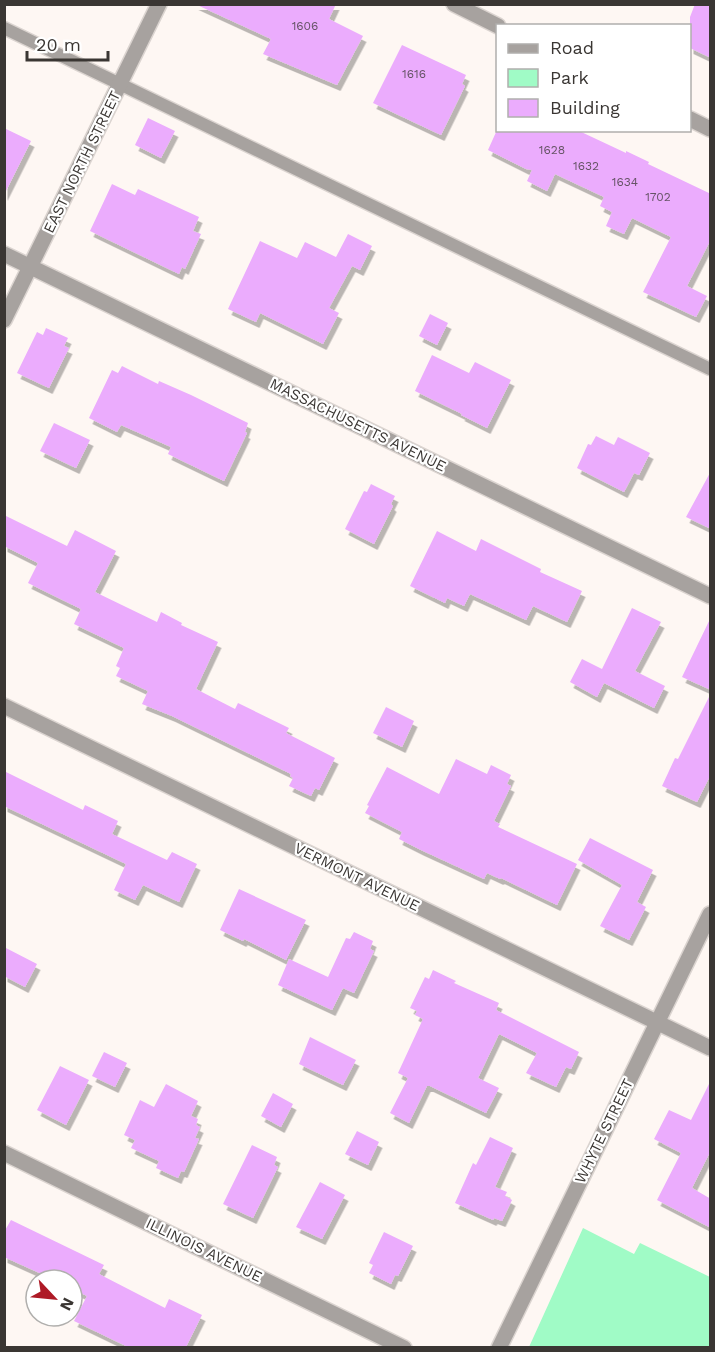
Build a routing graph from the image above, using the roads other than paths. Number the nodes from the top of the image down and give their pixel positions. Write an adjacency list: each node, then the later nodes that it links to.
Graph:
1 (159, 4): 5 (street, EAST NORTH STREET)
2 (454, 4): 3 (street)
3 (496, 25)
4 (4, 28): 5 (lane)
5 (120, 83): 9 (street, EAST NORTH STREET); 11 (lane)
6 (691, 119): 7 (street)
7 (711, 129)
8 (4, 254): 9 (street, MASSACHUSETTS AVENUE)
9 (31, 267): 10 (street, EAST NORTH STREET); 12 (street, MASSACHUSETTS AVENUE)
10 (4, 320)
11 (711, 369)
12 (711, 596)
13 (4, 706): 15 (street, VERMONT AVENUE)
14 (711, 914): 15 (street, WHYTE STREET)
15 (657, 1022): 16 (street, VERMONT AVENUE); 19 (street, WHYTE STREET)
16 (711, 1048)
17 (4, 1153): 18 (street, ILLINOIS AVENUE)
18 (404, 1347)
19 (499, 1347)

